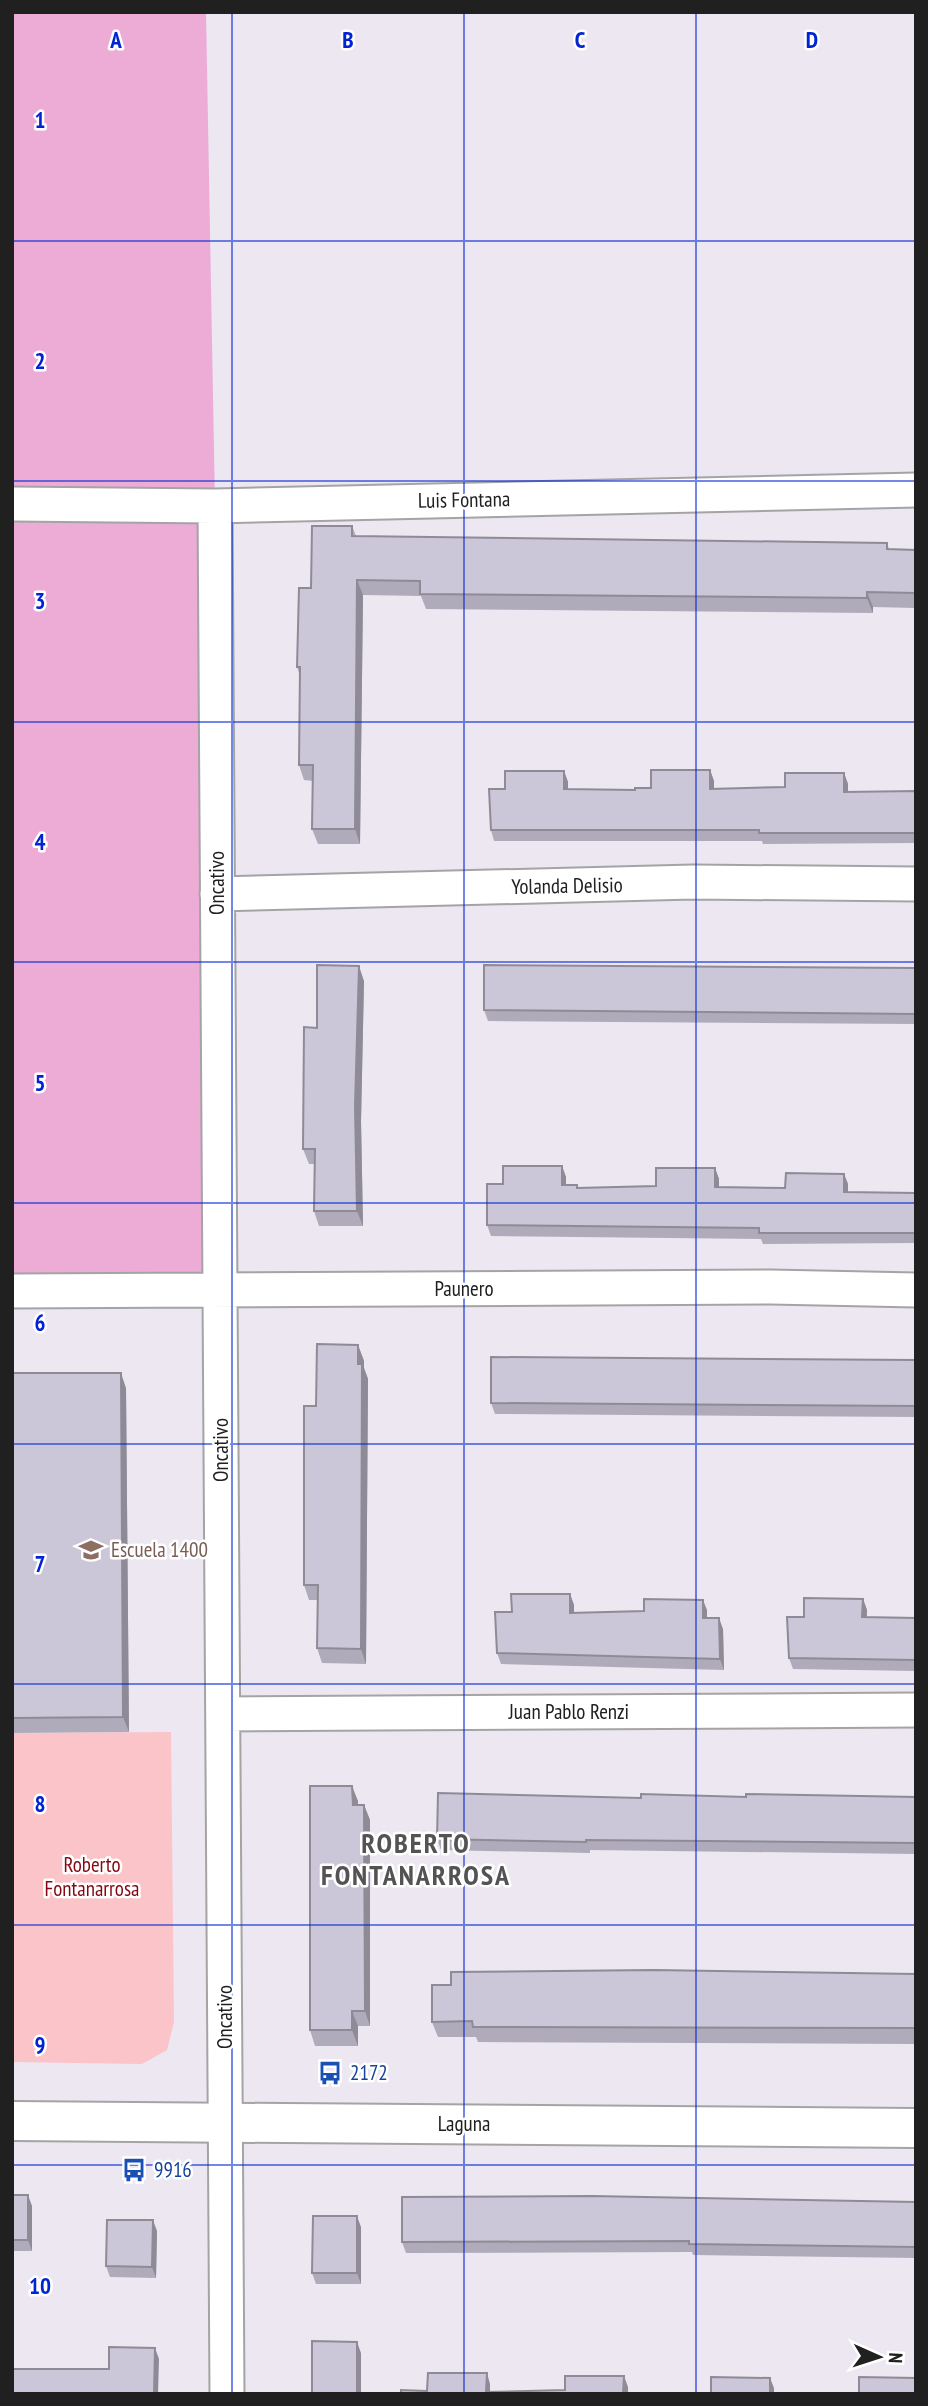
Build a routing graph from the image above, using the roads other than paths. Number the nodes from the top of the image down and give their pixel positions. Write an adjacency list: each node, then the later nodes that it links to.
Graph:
1 (916, 490): 3 (street, Luis Fontana)
2 (12, 504): 3 (street, Luis Fontana)
3 (215, 506): 5 (street, Oncativo)
4 (916, 884): 5 (street, Yolanda Delisio)
5 (218, 894): 6 (street, Oncativo)
6 (220, 1289): 7 (street, Paunero); 8 (street, Paunero); 10 (street, Oncativo)
7 (12, 1290)
8 (916, 1290)
9 (916, 1710): 10 (street, Juan Pablo Renzi)
10 (223, 1714): 12 (street, Oncativo)
11 (12, 2121): 12 (street, Laguna)
12 (225, 2123): 13 (street, Laguna); 14 (street, Oncativo)
13 (916, 2127)
14 (227, 2394)

